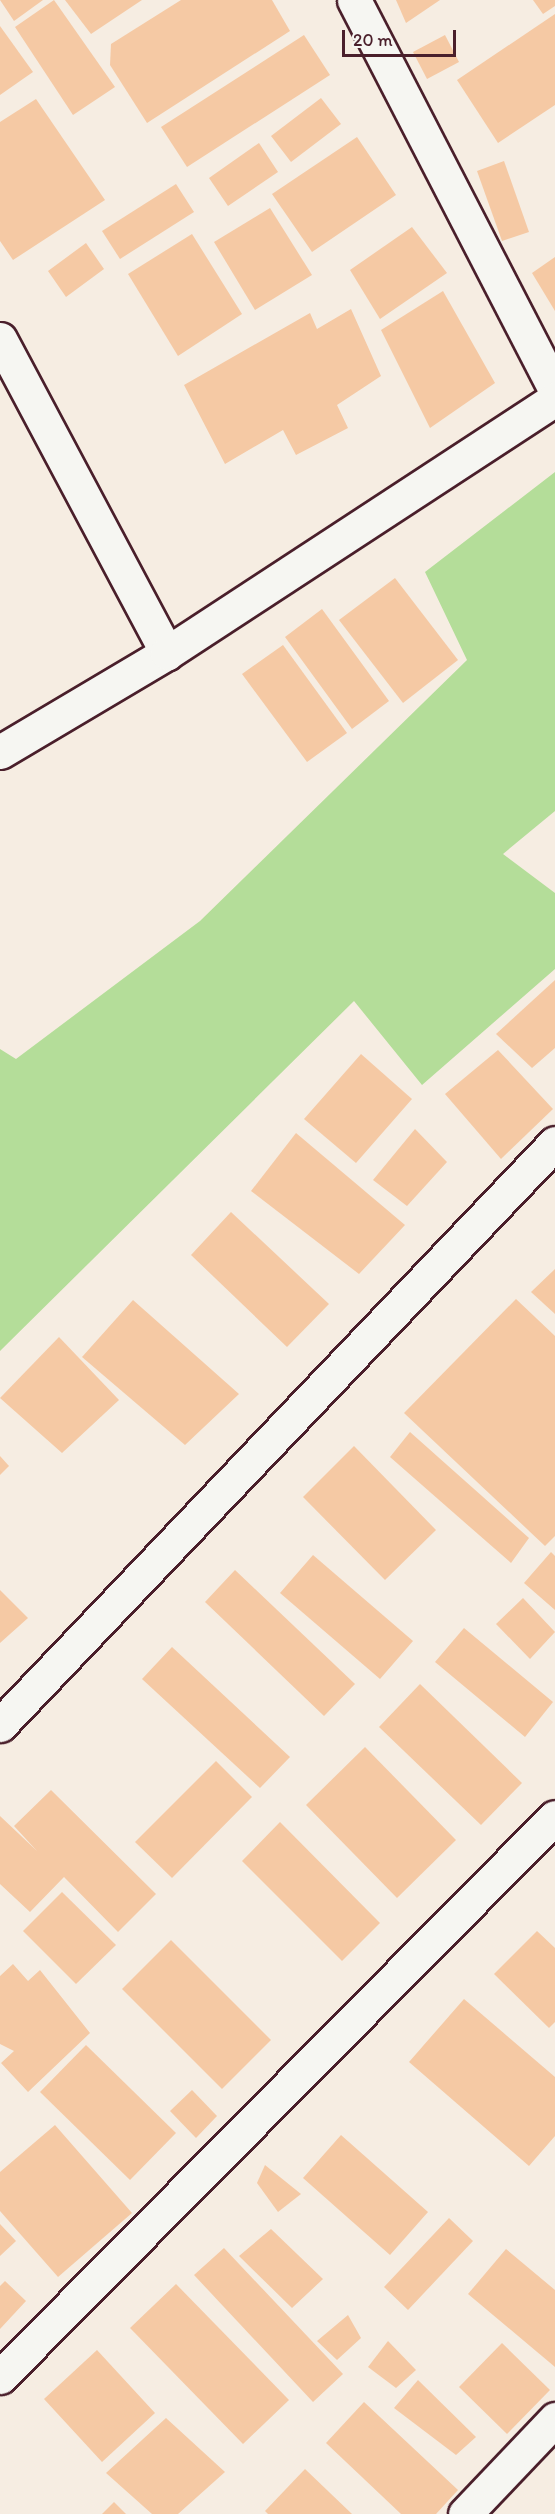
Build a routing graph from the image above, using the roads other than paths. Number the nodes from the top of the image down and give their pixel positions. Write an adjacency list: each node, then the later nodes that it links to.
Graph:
1 (354, 0): 3 (street)
2 (0, 339): 5 (street)
3 (555, 390)
4 (555, 399): 5 (street)
5 (167, 653): 6 (street)
6 (0, 752)
7 (555, 1143): 8 (street)
8 (0, 1725)
9 (555, 1817): 10 (street)
10 (0, 2377)
11 (555, 2419): 12 (street)
12 (465, 2514)

